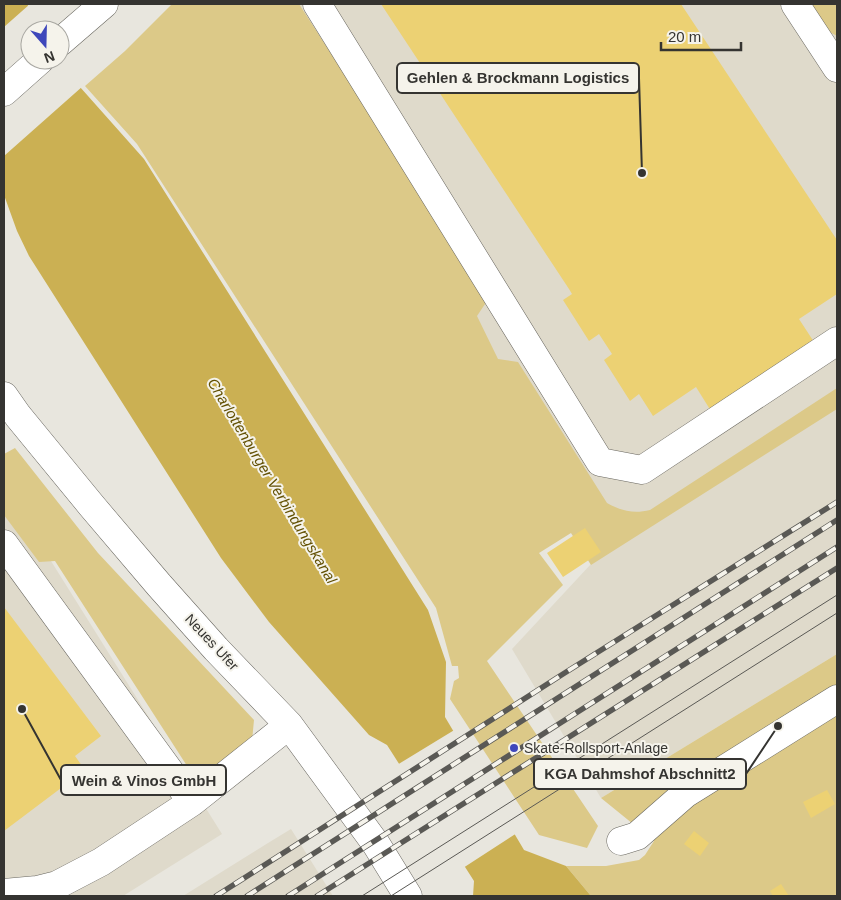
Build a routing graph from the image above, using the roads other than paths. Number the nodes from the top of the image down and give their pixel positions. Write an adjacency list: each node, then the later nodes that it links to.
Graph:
1 (317, 4): 8 (street)
2 (795, 4): 5 (street)
3 (99, 8): 4 (street)
4 (70, 33)
5 (836, 65)
6 (29, 70): 7 (street)
7 (4, 92)
8 (837, 340)
9 (8, 413): 12 (street, Neues Ufer)
10 (4, 544): 13 (street)
11 (837, 699): 14 (street)
12 (289, 725): 13 (street); 16 (street, Neues Ufer)
13 (192, 802): 15 (street)
14 (621, 841)
15 (4, 893)
16 (408, 896)

